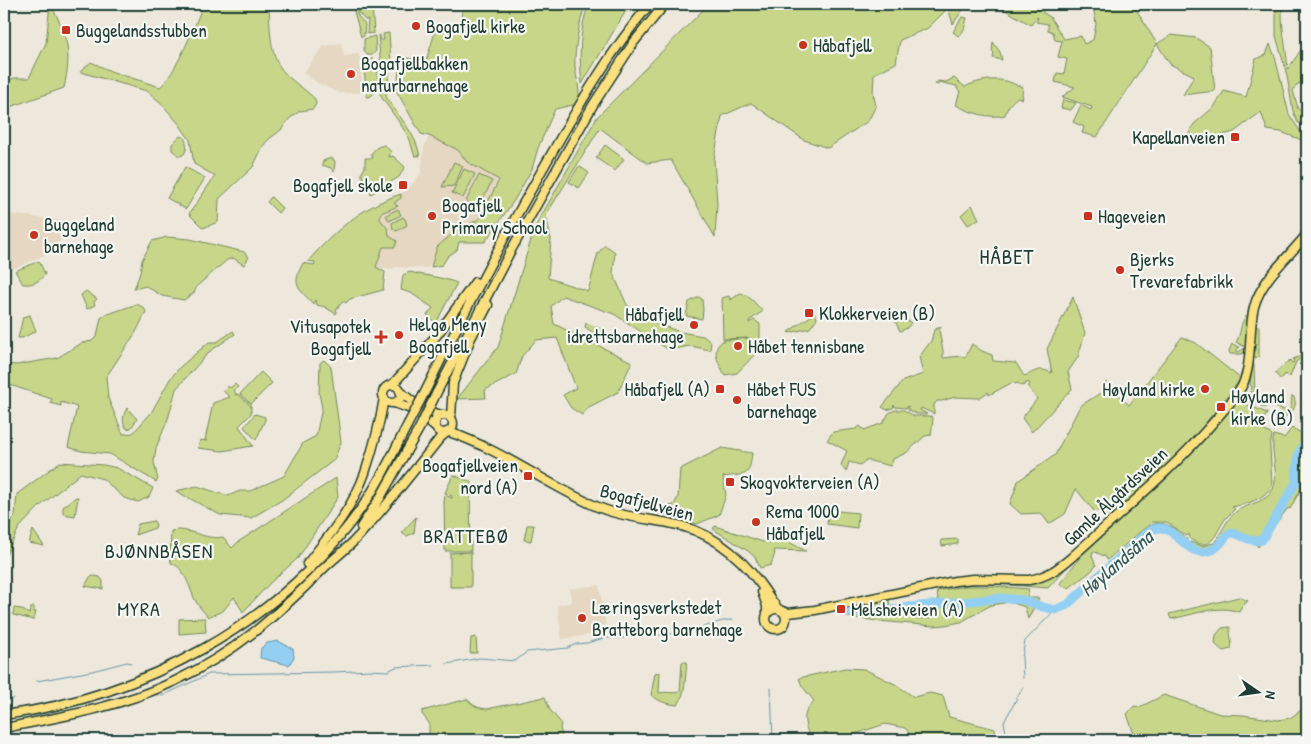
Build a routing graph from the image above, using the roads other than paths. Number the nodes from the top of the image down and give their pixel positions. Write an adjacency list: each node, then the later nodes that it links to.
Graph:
1 (650, 4): 3 (main road)
2 (665, 4): 5 (main road)
3 (515, 218): 6 (main road); 17 (main road, bridge)
4 (1307, 234): 19 (main road, Gamle Ålgårdsveien)
5 (510, 252): 11 (main road); 15 (main road, bridge)
6 (392, 385): 7 (main road); 8 (main road)
7 (400, 391): 9 (main road); 10 (main road)
8 (384, 398): 9 (main road); 17 (main road)
9 (394, 403): 12 (main road)
10 (442, 415): 11 (main road); 12 (main road)
11 (452, 420): 13 (main road); 14 (main road, Bogafjellveien)
12 (436, 428): 13 (main road)
13 (448, 432): 14 (main road, Bogafjellveien); 15 (main road)
14 (472, 439): 16 (main road, Bogafjellveien)
15 (338, 556): 23 (main road)
16 (754, 577): 18 (main road, Bogafjellveien); 20 (main road, Bogafjellveien)
17 (292, 586): 22 (main road)
18 (781, 610): 19 (main road, Gamle Ålgårdsveien); 20 (main road); 21 (main road)
19 (815, 610): 21 (main road, Gamle Ålgårdsveien)
20 (767, 615): 21 (main road)
21 (784, 624)
22 (4, 715)
23 (4, 728)

